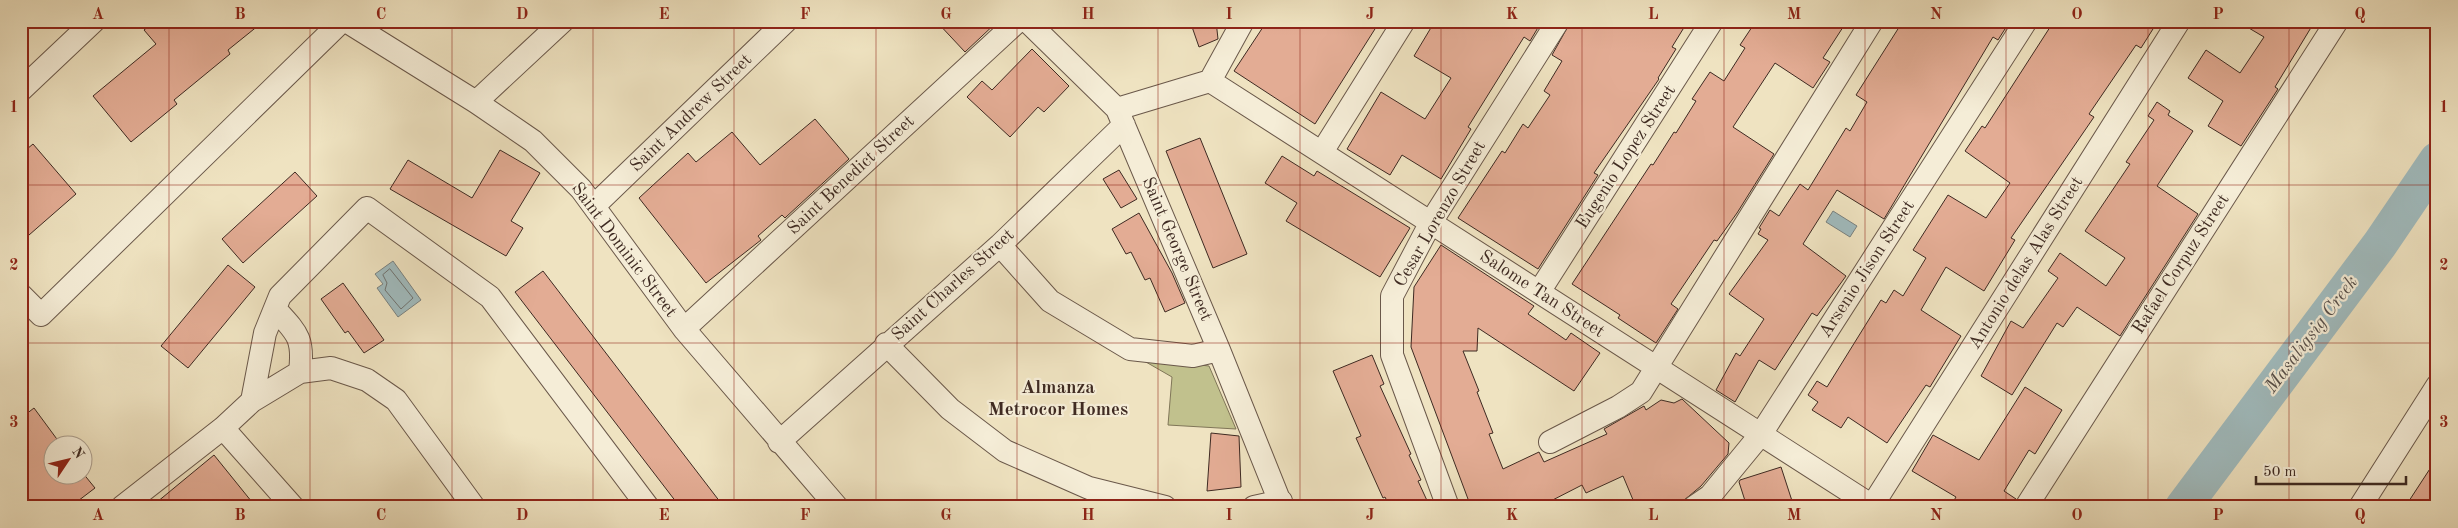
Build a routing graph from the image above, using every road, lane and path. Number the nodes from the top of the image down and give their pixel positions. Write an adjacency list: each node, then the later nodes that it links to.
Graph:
1 (94, 21): 17 (street)
2 (342, 21): 25 (street)
3 (346, 21): 18 (street, Saint Dominic Street)
4 (563, 21): 18 (street)
5 (786, 21): 21 (street, Saint Andrew Street)
6 (1018, 21): 27 (street, Saint Benedict Street)
7 (1027, 21): 19 (street, Saint George Street)
8 (1243, 21): 16 (street)
9 (1404, 21): 20 (street)
10 (1558, 21): 22 (street, Cesar Lorenzo Street)
11 (1712, 21): 24 (street, Eugenio Lopez Street)
12 (1872, 21): 30 (street)
13 (2026, 21): 35 (street, Arsenio Jison Street)
14 (2179, 21): 39 (street, Antonio delas Alas Street)
15 (2337, 21): 49 (street, Rafael Corpuz Street)
16 (1210, 81): 19 (street); 20 (street, Salome Tan Street)
17 (21, 90)
18 (476, 102): 21 (street, Saint Dominic Street)
19 (1121, 117): 23 (street, Saint Charles Street); 29 (street, Saint George Street)
20 (1322, 152): 22 (street, Salome Tan Street)
21 (595, 206): 27 (street, Saint Dominic Street)
22 (1431, 222): 24 (street, Salome Tan Street); 47 (street, Cesar Lorenzo Street)
23 (1000, 244): 28 (street, Saint Charles Street); 29 (street)
24 (1539, 292): 30 (street, Salome Tan Street)
25 (21, 295)
26 (276, 310): 31 (street); 33 (street); 43 (street)
27 (684, 329): 36 (street, Saint Dominic Street)
28 (886, 344): 36 (street, Saint Charles Street); 45 (street)
29 (1219, 350): 38 (street, Saint George Street)
30 (1655, 366): 35 (street, Salome Tan Street); 37 (street)
31 (300, 372): 33 (street); 42 (street)
32 (2437, 386): 50 (street)
33 (252, 401): 34 (street)
34 (223, 428): 40 (street); 41 (street)
35 (1761, 434): 39 (street, Salome Tan Street); 48 (street, Arsenio Jison Street)
36 (779, 442): 44 (street, Saint Dominic Street)
37 (1550, 442)
38 (1282, 504): 46 (street)
39 (1873, 506)
40 (122, 507)
41 (293, 507)
42 (474, 507)
43 (648, 507)
44 (837, 507)
45 (1165, 507)
46 (1254, 507)
47 (1448, 507)
48 (1694, 507)
49 (2026, 507)
50 (2360, 507)

